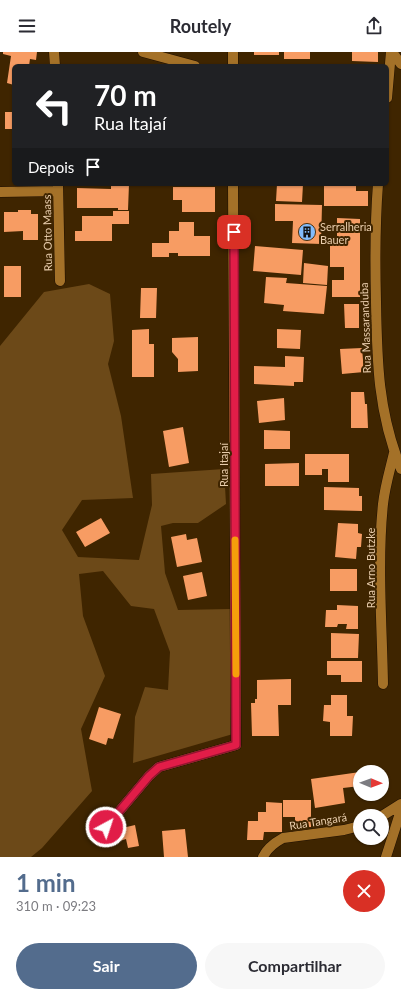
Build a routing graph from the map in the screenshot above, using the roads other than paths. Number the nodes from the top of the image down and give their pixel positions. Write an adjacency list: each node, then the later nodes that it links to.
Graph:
1 (54, 52): 5 (street)
2 (142, 52): 6 (street)
3 (233, 52): 7 (street)
4 (391, 52): 8 (street); 9 (street)
5 (55, 64)
6 (187, 64)
7 (233, 64)
8 (401, 64)
9 (389, 75)
10 (233, 186): 21 (street, Rua Itajaí)
11 (378, 186): 15 (street, Rua Massaranduba)
12 (58, 187): 13 (street); 14 (street, Rua Otto Maass)
13 (0, 192)
14 (60, 281)
15 (394, 453): 16 (street, Rua Massaranduba); 17 (street, Rua Arno Butzke)
16 (401, 469)
17 (383, 684)
18 (401, 804): 20 (street)
19 (401, 810): 24 (street)
20 (389, 812)
21 (106, 827)
22 (353, 827): 23 (street, Rua Tangará)
23 (263, 857)
24 (386, 857)

